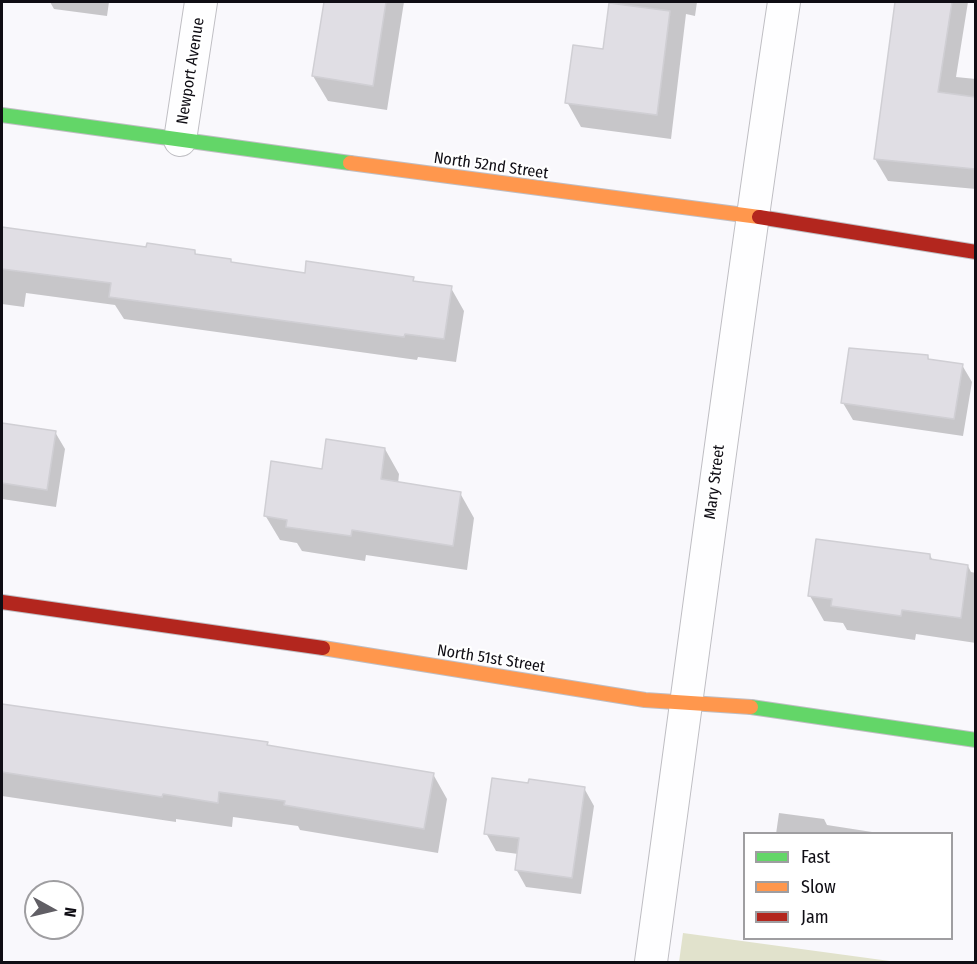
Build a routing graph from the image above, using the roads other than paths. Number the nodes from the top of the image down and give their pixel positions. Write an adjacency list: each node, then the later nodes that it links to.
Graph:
1 (201, 2): 4 (street, Newport Avenue)
2 (784, 2): 5 (street, Mary Street)
3 (2, 115): 4 (street, North 52nd Street)
4 (180, 140): 5 (street, North 52nd Street)
5 (751, 216): 6 (street, North 52nd Street); 8 (street, Mary Street)
6 (975, 252)
7 (2, 602): 8 (street, North 51st Street)
8 (687, 700): 9 (street, North 51st Street); 10 (street, Mary Street)
9 (975, 740)
10 (651, 963)

